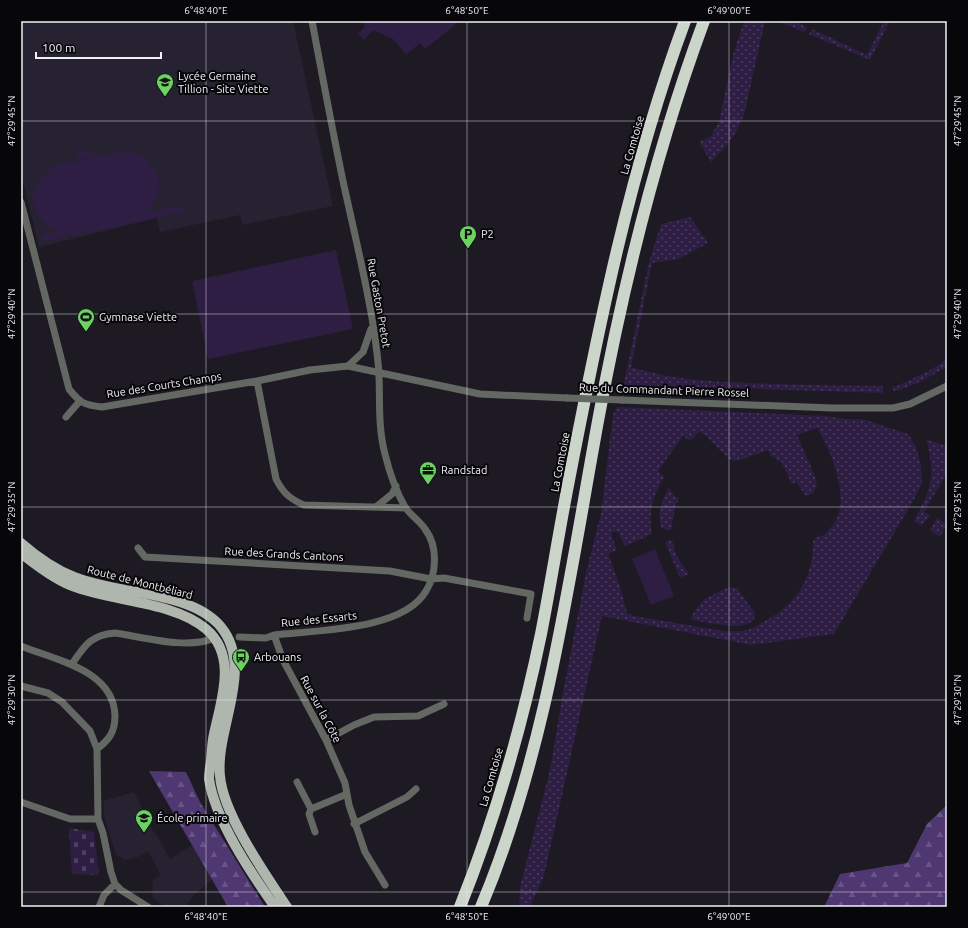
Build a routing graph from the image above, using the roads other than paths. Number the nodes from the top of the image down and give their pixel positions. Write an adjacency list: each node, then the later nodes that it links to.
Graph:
1 (312, 21): 6 (street, Rue Gaston Pretot)
2 (685, 21): 45 (highway, La Comtoise)
3 (704, 21): 38 (highway)
4 (21, 202): 5 (street)
5 (22, 215): 11 (street)
6 (373, 321): 7 (street); 8 (street, Rue Gaston Pretot)
7 (348, 366): 8 (street, Rue des Courts Champs); 9 (street, Rue des Courts Champs)
8 (379, 372): 10 (street, Rue du Commandant Pierre Rossel, bridge); 13 (street, Rue Gaston Pretot)
9 (257, 381): 11 (street, Rue des Courts Champs); 14 (street)
10 (947, 386)
11 (79, 402): 12 (street)
12 (66, 417)
13 (396, 486): 14 (street); 15 (street, Rue Gaston Pretot)
14 (375, 507): 15 (street)
15 (406, 508): 19 (street, Rue Gaston Pretot)
16 (21, 543): 44 (main road, Route de Montbéliard)
17 (138, 548): 19 (street, Rue des Grands Cantons)
18 (21, 553): 23 (main road, Route de Montbéliard)
19 (431, 579): 20 (street, Rue des Grands Cantons); 21 (street, Rue des Essarts)
20 (527, 618)
21 (274, 635): 22 (street, Rue des Essarts); 28 (street, Rue sur la Côte)
22 (239, 637)
23 (214, 638): 25 (street); 43 (main road, Route de Montbéliard)
24 (21, 646): 25 (street)
25 (72, 664): 29 (street)
26 (21, 686): 29 (street)
27 (444, 704): 28 (street)
28 (326, 740): 32 (street, Rue sur la Côte)
29 (97, 749): 35 (street)
30 (297, 782): 34 (street)
31 (416, 789): 36 (street)
32 (346, 794): 34 (street); 36 (street, Rue sur la Côte)
33 (21, 802): 35 (street)
34 (311, 809): 37 (street)
35 (98, 819): 39 (street)
36 (354, 824): 40 (street, Rue sur la Côte)
37 (315, 832)
38 (492, 879): 46 (highway); 47 (highway)
39 (115, 884): 41 (street); 42 (street)
40 (385, 885)
41 (99, 907)
42 (148, 907)
43 (275, 907)
44 (287, 907)
45 (460, 907)
46 (481, 907)
47 (485, 907)

